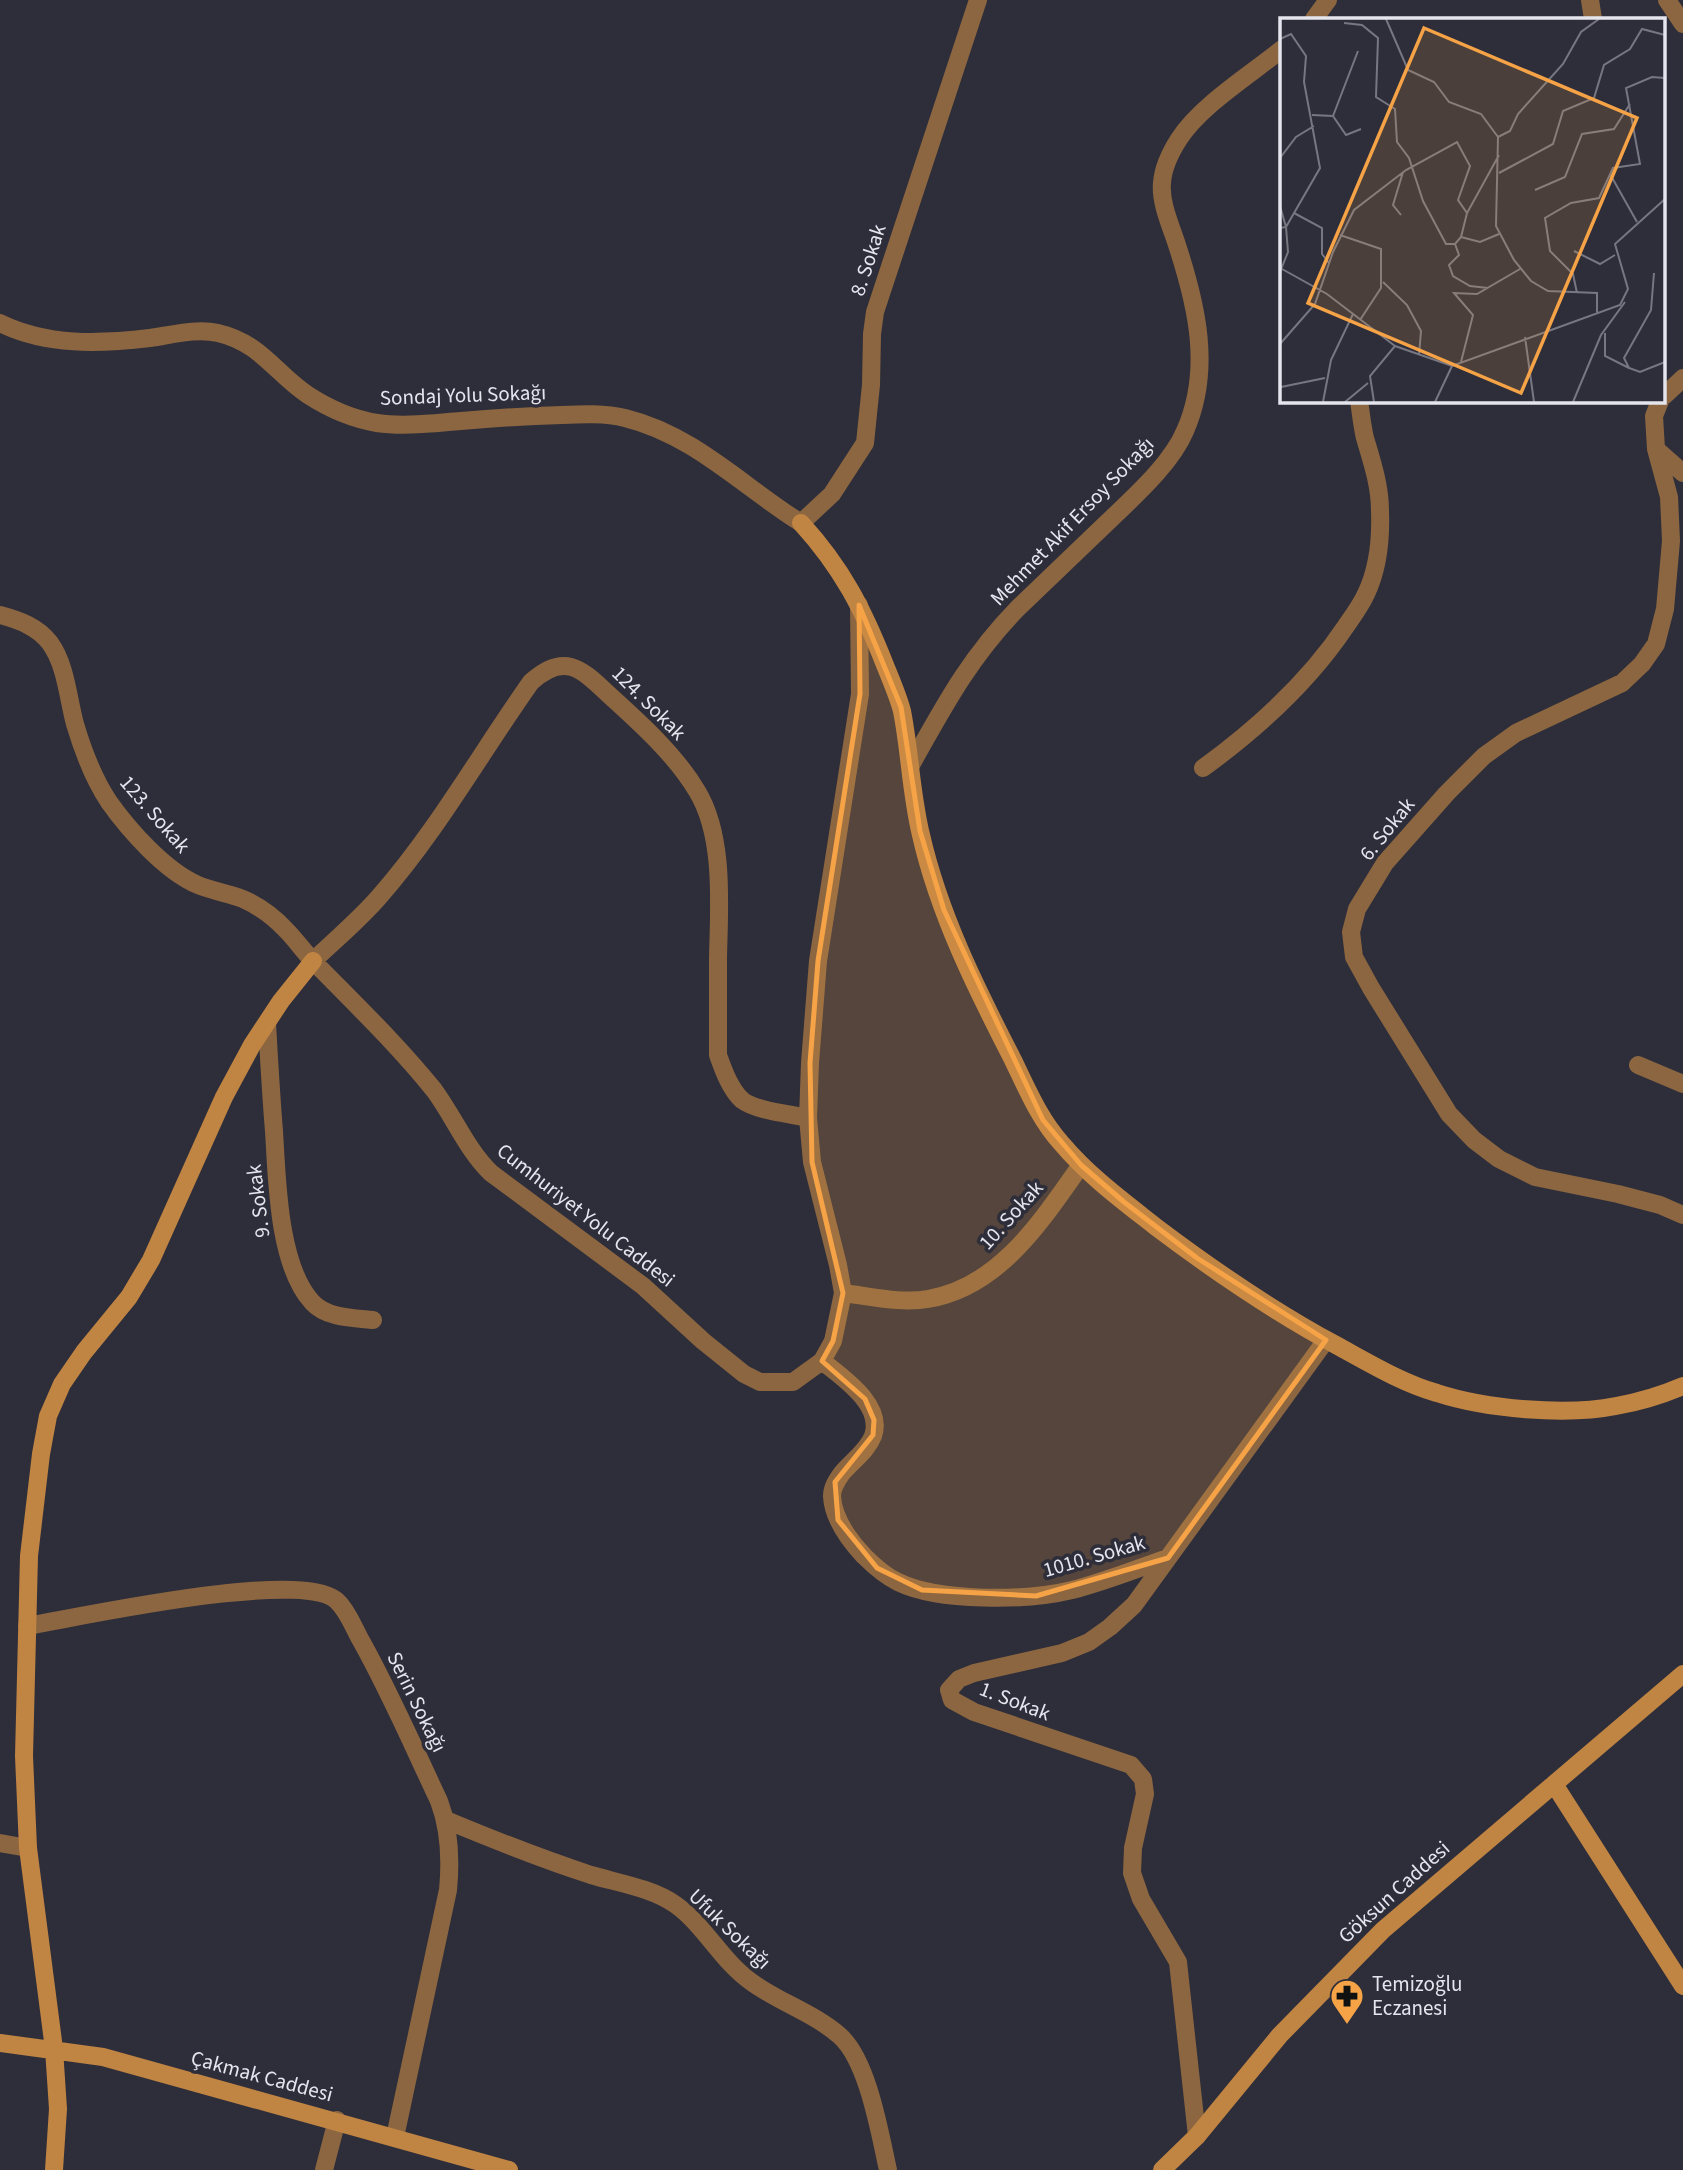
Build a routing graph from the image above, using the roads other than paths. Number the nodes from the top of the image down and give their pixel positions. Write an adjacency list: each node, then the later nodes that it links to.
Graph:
1 (978, 0): 16 (street, 8. Sokak)
2 (1328, 0): 5 (street)
3 (1590, 0): 6 (street)
4 (1667, 0): 7 (street)
5 (1315, 18)
6 (1593, 18)
7 (1683, 24)
8 (1280, 51): 19 (street, Mehmet Akif Ersoy Sokağı)
9 (0, 323): 16 (street, Sondaj Yolu Sokağı)
10 (1683, 379): 11 (street)
11 (1666, 394)
12 (1359, 402): 20 (street)
13 (1660, 402): 14 (street, 6. Sokak)
14 (1656, 449): 15 (street); 27 (street, 6. Sokak)
15 (1683, 473)
16 (801, 523): 17 (street)
17 (859, 605): 19 (street); 25 (street, Cumhuriyet Yolu Caddesi)
18 (0, 615): 21 (street, 123. Sokak)
19 (911, 765): 26 (street)
20 (1203, 768)
21 (313, 961): 22 (street); 25 (street, 124. Sokak); 31 (street, Cumhuriyet Yolu Caddesi)
22 (267, 1023): 29 (street, 9. Sokak); 34 (street)
23 (1638, 1065): 24 (street)
24 (1683, 1084)
25 (808, 1118): 28 (street, Cumhuriyet Yolu Caddesi)
26 (1081, 1165): 28 (street, 10. Sokak); 30 (street)
27 (1683, 1215)
28 (843, 1293): 31 (street, Cumhuriyet Yolu Caddesi)
29 (373, 1320)
30 (1326, 1340): 32 (street); 33 (street, 1. Sokak)
31 (822, 1361): 33 (street, 1010. Sokak)
32 (1683, 1386)
33 (1168, 1558): 44 (street, 1. Sokak)
34 (27, 1626): 37 (street, Serin Sokağı); 39 (street)
35 (1683, 1674): 36 (street, Göksun Caddesi)
36 (1554, 1784): 40 (street); 44 (street, Göksun Caddesi)
37 (446, 1821): 45 (street, Serin Sokağı); 49 (street, Ufuk Sokağı)
38 (0, 1843): 39 (street)
39 (28, 1848): 42 (street)
40 (1683, 1986)
41 (0, 2043): 42 (street, Çakmak Caddesi)
42 (54, 2049): 43 (street, Çakmak Caddesi); 46 (street)
43 (337, 2120): 45 (street, Çakmak Caddesi); 47 (street)
44 (1197, 2136): 50 (street, Göksun Caddesi)
45 (395, 2137): 48 (street, Çakmak Caddesi)
46 (54, 2170)
47 (324, 2170)
48 (509, 2170)
49 (888, 2170)
50 (1162, 2170)

